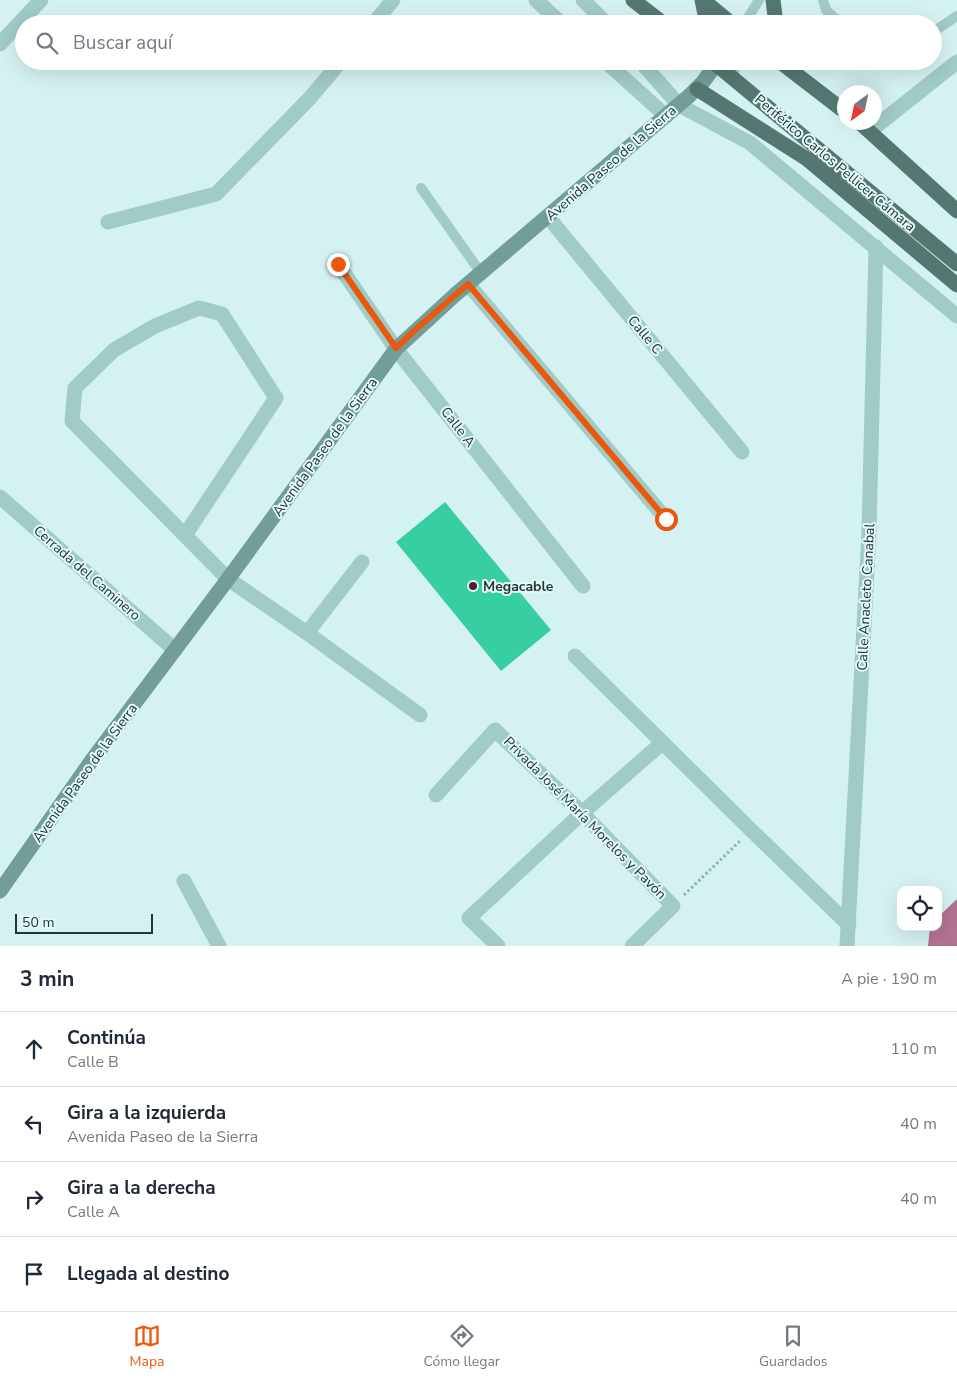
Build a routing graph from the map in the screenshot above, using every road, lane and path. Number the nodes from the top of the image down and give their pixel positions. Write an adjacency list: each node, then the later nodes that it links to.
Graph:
1 (41, 0): 10 (street)
2 (393, 0): 11 (street)
3 (536, 0): 12 (street)
4 (583, 0): 13 (street)
5 (633, 0): 14 (main road)
6 (702, 0): 15 (main road); 16 (main road)
7 (759, 0): 17 (lane)
8 (773, 0): 18 (main road)
9 (823, 0): 19 (lane)
10 (27, 15)
11 (380, 15)
12 (552, 15)
13 (598, 15)
14 (652, 15)
15 (705, 15)
16 (721, 15)
17 (750, 15)
18 (775, 15)
19 (831, 15)
20 (957, 16): 21 (lane)
21 (942, 26)
22 (15, 28): 23 (street)
23 (0, 44)
24 (957, 62): 36 (street)
25 (333, 70): 42 (street)
26 (614, 70): 37 (street)
27 (648, 70): 34 (street)
28 (709, 70): 33 (main road, Avenida Paseo de la Sierra)
29 (724, 70): 32 (main road, Periférico Carlos Pellicer Cámara)
30 (734, 70): 32 (lane)
31 (792, 70): 35 (main road)
32 (733, 78): 45 (main road, Periférico Carlos Pellicer Cámara)
33 (697, 89): 34 (main road, Avenida Paseo de la Sierra); 48 (main road)
34 (679, 105): 37 (main road, Avenida Paseo de la Sierra); 43 (street)
35 (837, 106)
36 (882, 114)
37 (666, 116): 41 (main road, Avenida Paseo de la Sierra)
38 (867, 130): 40 (main road)
39 (421, 188): 46 (lane)
40 (957, 210)
41 (548, 217): 46 (main road, Avenida Paseo de la Sierra); 51 (street, Calle C)
42 (108, 222)
43 (876, 247): 49 (street); 69 (street, Calle Anacleto Canabal)
44 (338, 264): 50 (street, Calle A)
45 (957, 264)
46 (481, 273): 47 (main road, Avenida Paseo de la Sierra)
47 (468, 284): 50 (main road, Avenida Paseo de la Sierra); 53 (street)
48 (957, 285)
49 (957, 316)
50 (396, 348): 56 (main road, Avenida Paseo de la Sierra); 57 (street, Calle A)
51 (742, 452)
52 (0, 497): 59 (street, Cerrada del Caminero)
53 (666, 519)
54 (185, 535): 54 (street); 56 (street)
55 (362, 562): 58 (street)
56 (228, 579): 58 (street); 59 (main road, Avenida Paseo de la Sierra)
57 (583, 586)
58 (307, 633): 61 (street)
59 (175, 650): 67 (main road, Avenida Paseo de la Sierra)
60 (575, 656): 62 (street)
61 (420, 715)
62 (662, 743): 64 (street); 65 (street)
63 (436, 795): 64 (street, Privada José María Morelos y Pavón)
64 (582, 812): 68 (street, Privada José María Morelos y Pavón); 71 (street)
65 (751, 830): 68 (path); 69 (street)
66 (184, 881): 70 (street)
67 (0, 891)
68 (673, 906): 72 (street)
69 (849, 925): 73 (street, Calle Anacleto Canabal)
70 (219, 946)
71 (498, 946)
72 (632, 946)
73 (847, 946)

